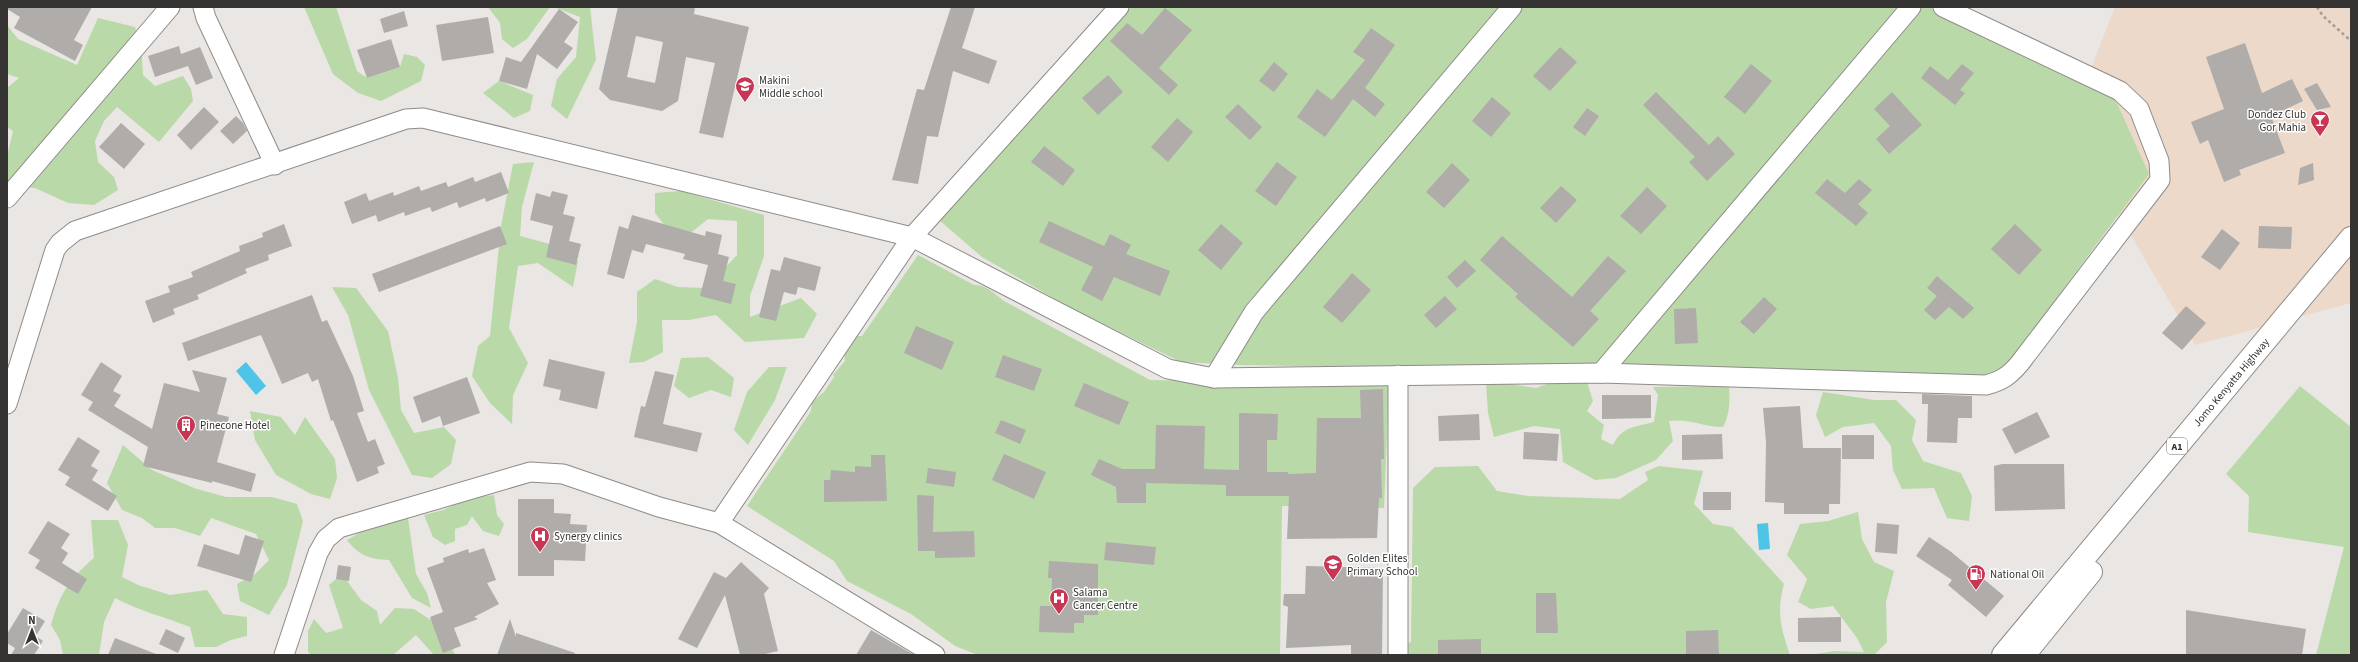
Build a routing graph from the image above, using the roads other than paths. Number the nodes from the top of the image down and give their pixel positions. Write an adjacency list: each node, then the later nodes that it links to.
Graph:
1 (170, 7): 8 (street)
2 (203, 7): 7 (street)
3 (1119, 7): 9 (street)
4 (1512, 7): 14 (street)
5 (1911, 7): 12 (street)
6 (1943, 7): 12 (street)
7 (274, 165): 9 (street); 15 (street)
8 (7, 198)
9 (912, 237): 14 (street); 16 (street)
10 (2351, 238): 20 (highway, Jomo Kenyatta Highway / A1)
11 (2351, 258): 21 (highway, Jomo Kenyatta Highway / A1)
12 (1601, 374): 13 (street)
13 (1398, 376): 14 (street); 19 (street)
14 (1214, 378)
15 (8, 399)
16 (719, 523): 17 (street); 18 (street)
17 (284, 655)
18 (935, 655)
19 (1398, 655)
20 (2003, 655)
21 (2024, 655)

